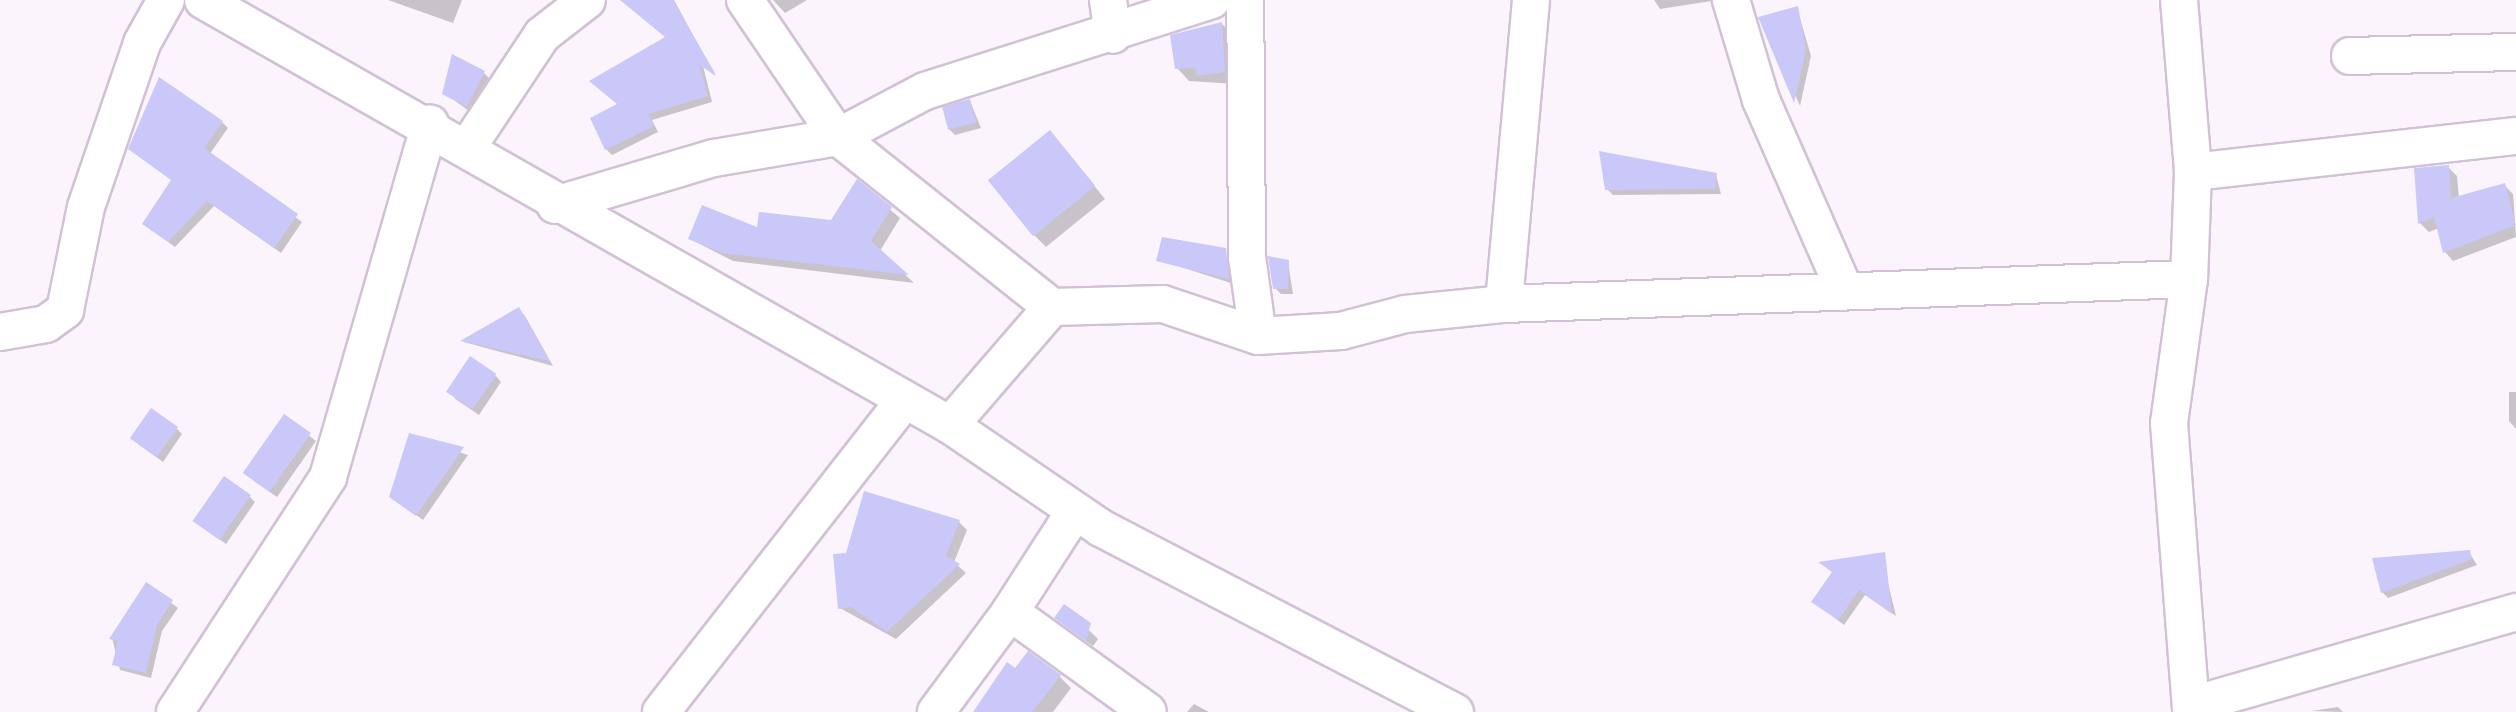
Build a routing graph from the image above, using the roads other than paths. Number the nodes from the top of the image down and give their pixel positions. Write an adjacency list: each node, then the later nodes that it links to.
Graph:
1 (166, 0): 23 (street)
2 (203, 0): 13 (street)
3 (587, 0): 16 (street)
4 (745, 0): 15 (street)
5 (1212, 0): 10 (street)
6 (1245, 0): 24 (street)
7 (1531, 0): 21 (street)
8 (1731, 0): 20 (street)
9 (2179, 0): 17 (street)
10 (1111, 18): 15 (street)
11 (2516, 52): 12 (street)
12 (2350, 56)
13 (430, 123): 16 (street); 31 (street)
14 (2516, 136): 17 (street)
15 (838, 137): 18 (street); 22 (street)
16 (467, 148): 18 (street)
17 (2193, 172): 19 (street)
18 (555, 205): 25 (street)
19 (2189, 279): 20 (street); 30 (street)
20 (1844, 289): 21 (street)
21 (1504, 304): 24 (street)
22 (1052, 307): 24 (street); 26 (street)
23 (0, 332)
24 (1258, 336)
25 (905, 400): 26 (street); 32 (street)
26 (950, 425): 27 (street)
27 (1075, 511): 28 (street); 35 (street)
28 (1010, 612): 33 (street); 34 (street)
29 (2516, 612): 30 (street)
30 (2192, 708)
31 (175, 712)
32 (661, 712)
33 (936, 712)
34 (1148, 712)
35 (1455, 712)

